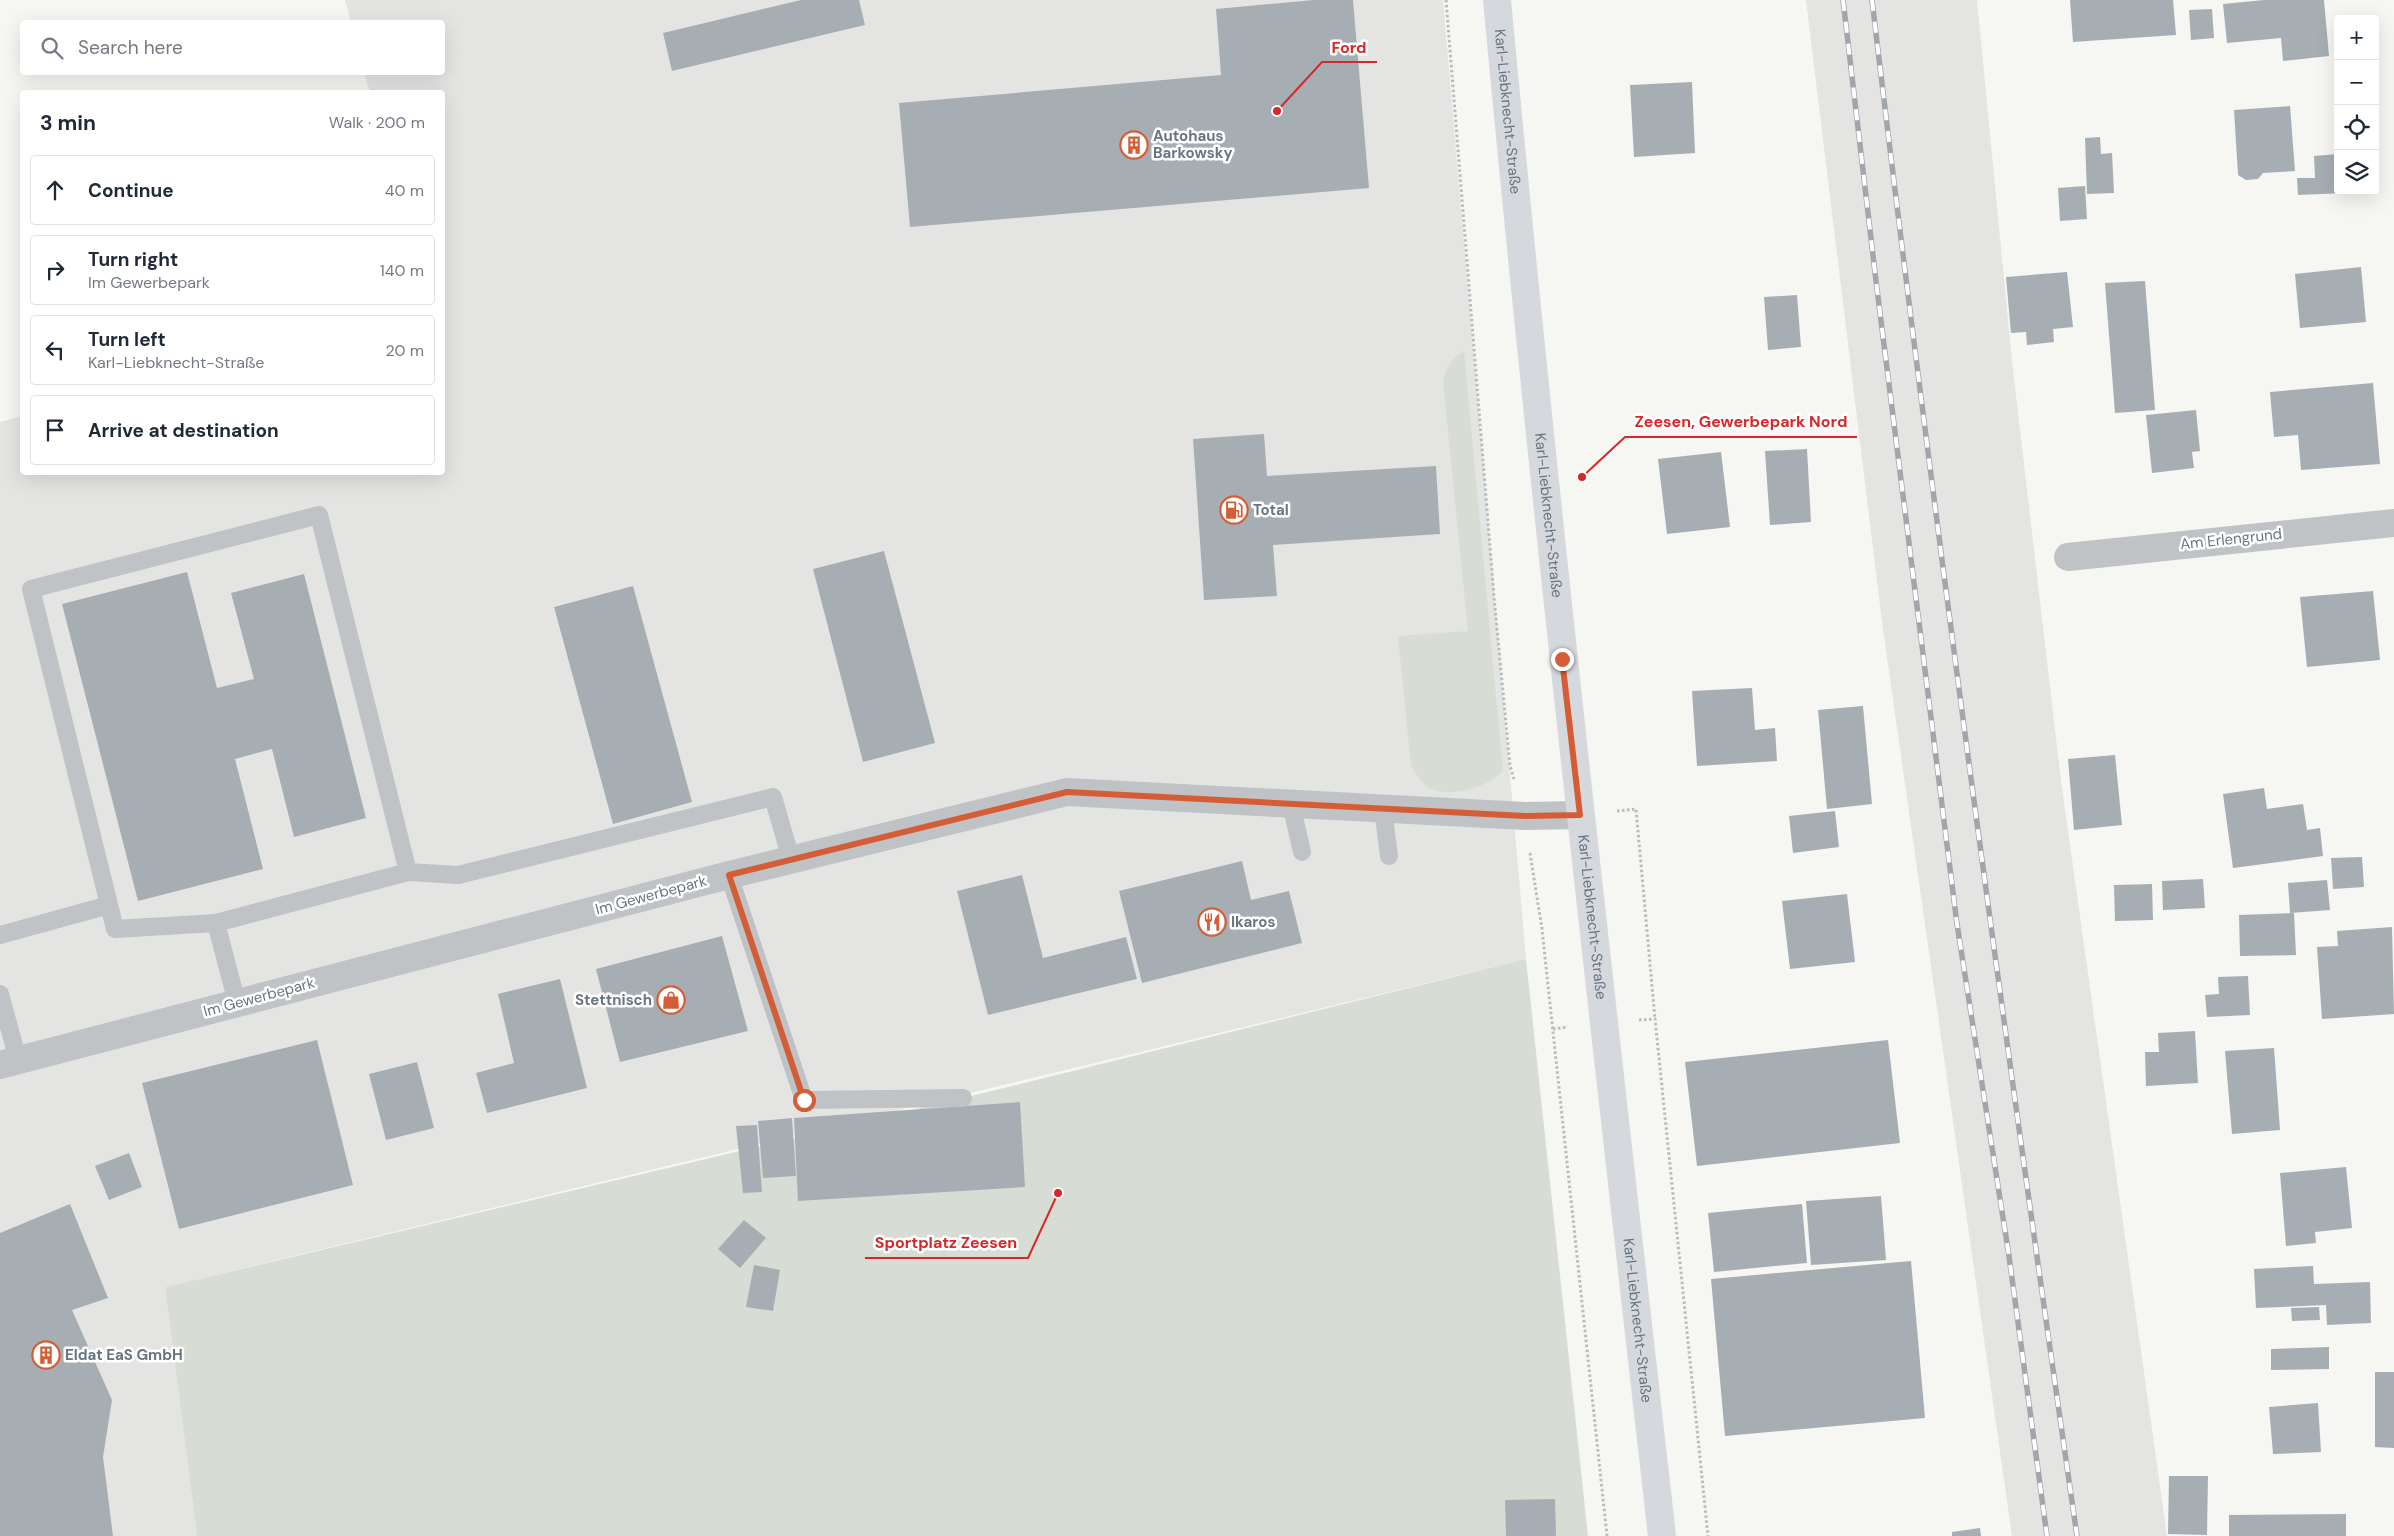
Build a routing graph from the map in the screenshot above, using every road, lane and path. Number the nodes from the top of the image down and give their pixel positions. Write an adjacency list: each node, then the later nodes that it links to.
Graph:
1 (1446, 0): 8 (path)
2 (1498, 0): 7 (street, Karl-Liebknecht-Straße)
3 (2394, 523): 4 (street, Am Erlengrund)
4 (2068, 557)
5 (1291, 804): 6 (street, Im Gewerbepark); 9 (lane); 11 (street, Im Gewerbepark)
6 (1382, 808): 8 (street, Im Gewerbepark); 10 (lane)
7 (1580, 815): 8 (street, Im Gewerbepark); 19 (path); 20 (street, Karl-Liebknecht-Straße)
8 (1525, 816): 21 (path)
9 (1302, 852)
10 (1388, 856)
11 (791, 859): 12 (lane); 13 (street, Im Gewerbepark)
12 (408, 872): 14 (lane); 15 (lane)
13 (729, 875): 18 (street, Im Gewerbepark); 23 (lane)
14 (109, 905): 15 (lane); 16 (lane)
15 (216, 923): 18 (lane)
16 (0, 935)
17 (0, 994): 22 (lane)
18 (237, 1003): 22 (street, Im Gewerbepark)
19 (1655, 1019): 20 (path); 26 (path)
20 (1604, 1024): 21 (path); 25 (street, Karl-Liebknecht-Straße)
21 (1553, 1028): 24 (path)
22 (9, 1062)
23 (963, 1098)
24 (1607, 1536)
25 (1662, 1536)
26 (1708, 1536)

